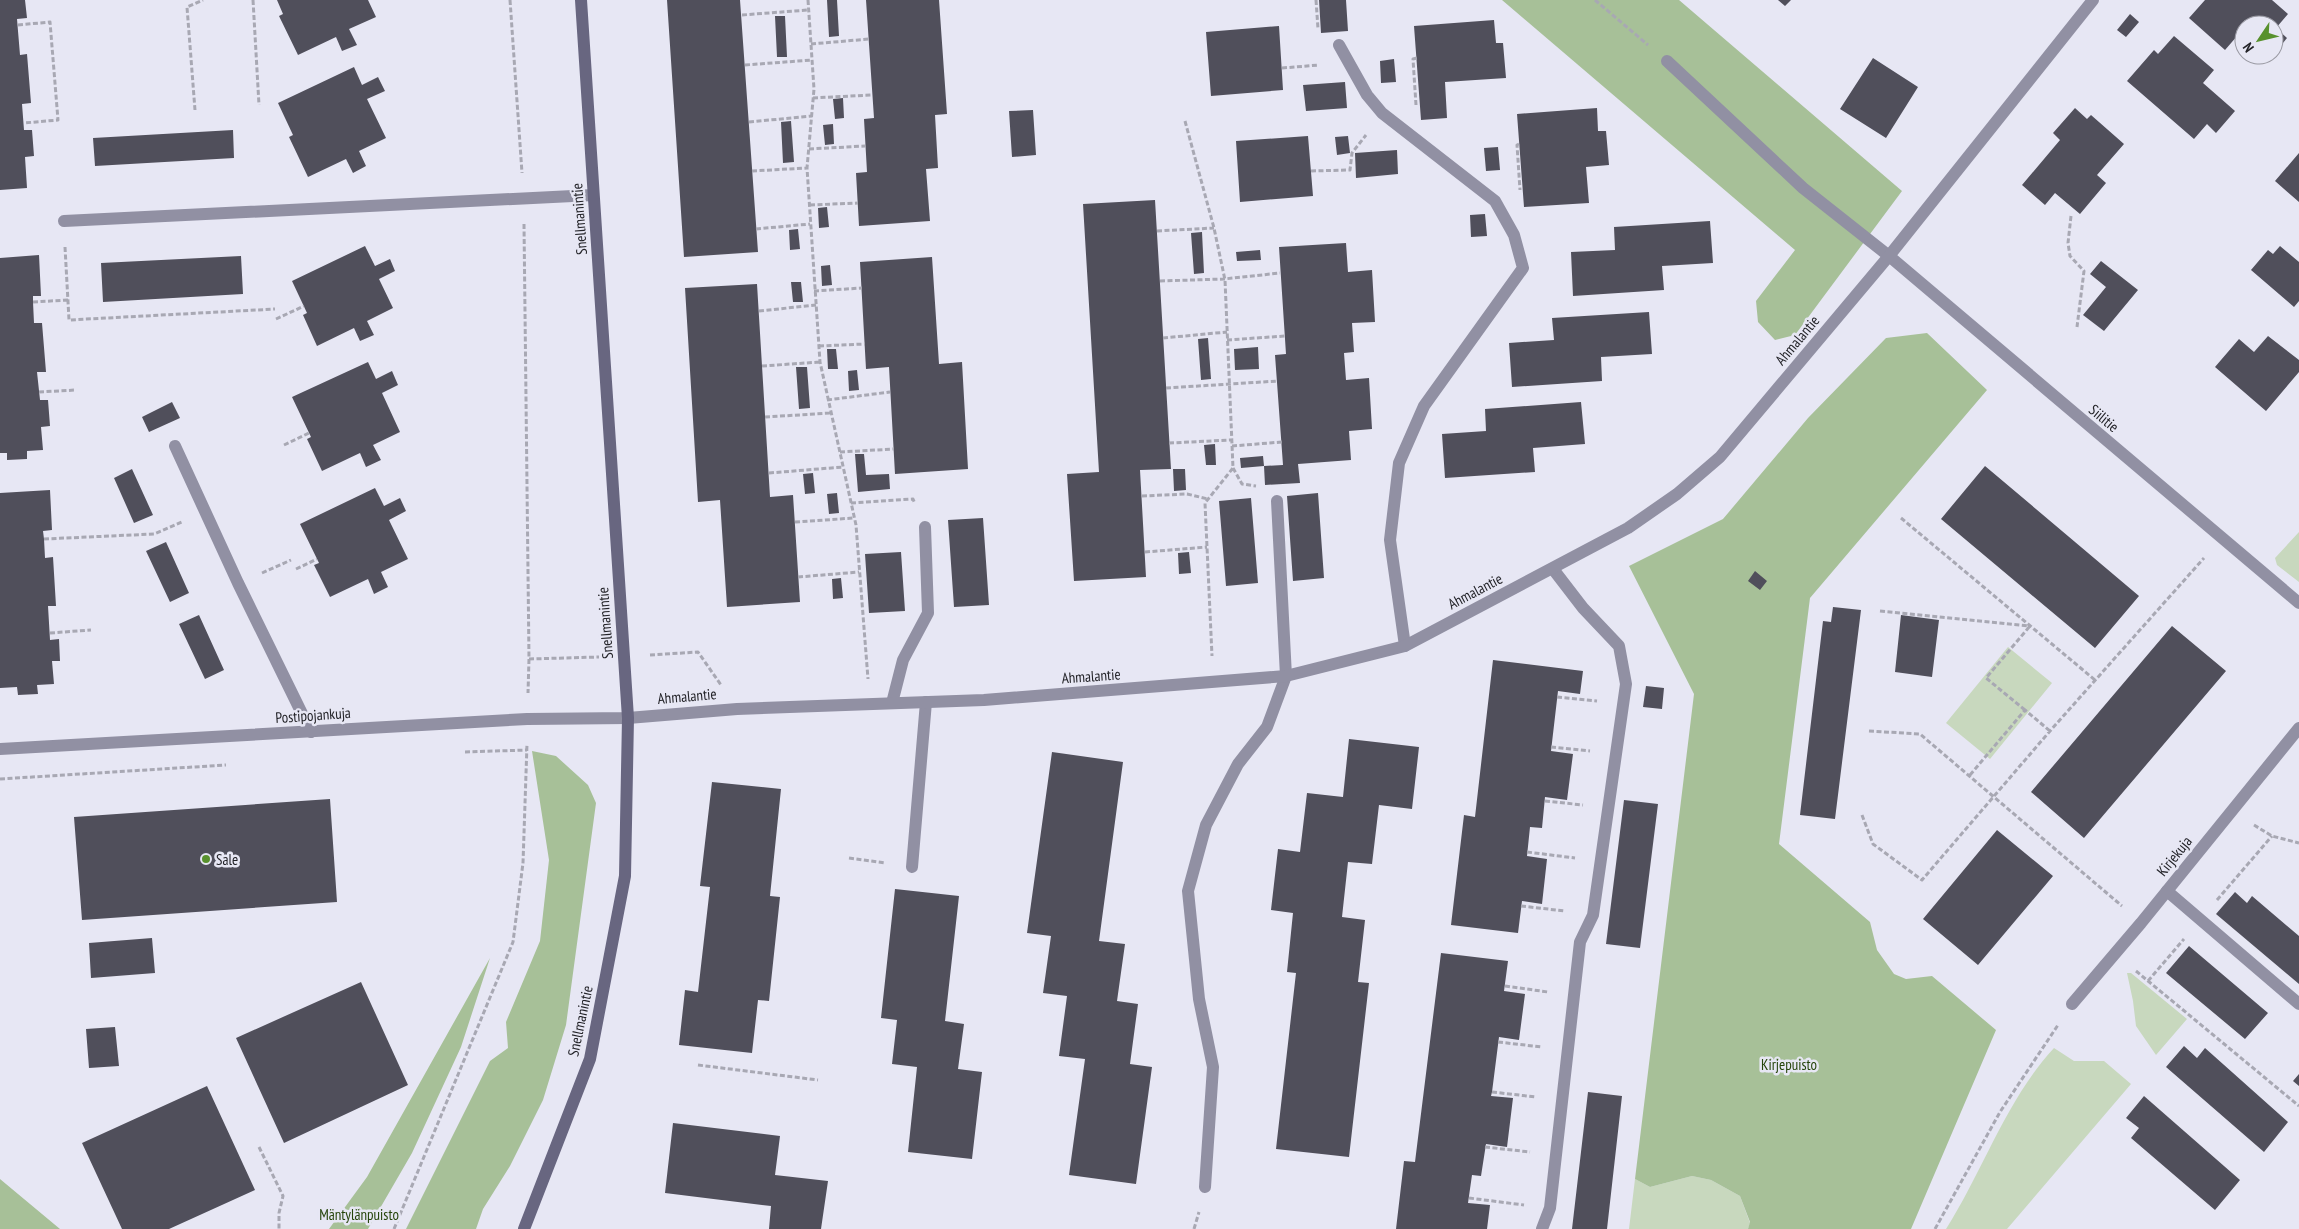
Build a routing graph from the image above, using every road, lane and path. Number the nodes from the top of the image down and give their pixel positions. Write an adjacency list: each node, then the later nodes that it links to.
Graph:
1 (203, 0): 23 (path)
2 (253, 0): 22 (path)
3 (510, 0): 37 (path)
4 (581, 0): 36 (street, Snellmanintie)
5 (808, 0): 8 (path)
6 (1595, 0): 16 (path)
7 (2093, 0): 47 (street, Ahmalantie)
8 (808, 10): 9 (path); 12 (path)
9 (742, 15)
10 (18, 25): 28 (path)
11 (869, 39): 12 (path)
12 (811, 44): 15 (path)
13 (1339, 45): 17 (street)
14 (1417, 58): 29 (path)
15 (812, 60): 18 (path); 21 (path)
16 (1667, 61): 47 (street, Siilitie)
17 (1349, 62): 19 (path); 24 (street)
18 (745, 66)
19 (1282, 68)
20 (872, 95): 21 (path)
21 (813, 98): 25 (path)
22 (259, 105)
23 (195, 110)
24 (1382, 113): 29 (street); 35 (path)
25 (812, 116): 27 (path); 32 (path)
26 (1185, 121): 45 (path)
27 (749, 122)
28 (24, 123)
29 (1411, 136): 40 (street)
30 (1519, 144): 40 (path)
31 (865, 146): 32 (path)
32 (809, 150): 33 (path)
33 (807, 168): 34 (path); 39 (path)
34 (752, 171)
35 (1311, 171)
36 (593, 195): 37 (street); 123 (street, Snellmanintie)
37 (524, 199): 42 (street); 122 (path)
38 (858, 203): 39 (path)
39 (810, 205): 43 (path)
40 (1502, 213): 112 (street)
41 (2070, 216): 60 (path)
42 (64, 221): 53 (path)
43 (810, 224): 44 (path); 52 (path)
44 (756, 228)
45 (1214, 228): 46 (path); 49 (path)
46 (1157, 231)
47 (1889, 256): 98 (street, Siilitie); 104 (street, Ahmalantie)
48 (1280, 273): 49 (path)
49 (1224, 279): 50 (path); 61 (path)
50 (1160, 281)
51 (862, 288): 52 (path)
52 (814, 291): 55 (path)
53 (68, 300): 54 (path); 57 (path)
54 (33, 302)
55 (816, 305): 58 (path); 66 (path)
56 (304, 306): 59 (path)
57 (275, 309)
58 (759, 311)
59 (276, 319)
60 (2077, 327)
61 (1227, 332): 63 (path); 64 (path)
62 (1285, 336): 64 (path)
63 (1163, 338)
64 (1227, 340): 70 (path)
65 (865, 344): 66 (path)
66 (819, 346): 67 (path)
67 (820, 362): 68 (path); 75 (path)
68 (762, 366)
69 (1278, 381): 70 (path)
70 (1229, 384): 71 (path); 79 (path)
71 (1166, 388)
72 (76, 390): 73 (path)
73 (39, 392)
74 (890, 392): 75 (path)
75 (827, 400): 76 (path)
76 (831, 413): 77 (path); 86 (path)
77 (765, 416)
78 (309, 434): 82 (path)
79 (1231, 440): 81 (path); 84 (path)
80 (1282, 442): 84 (path)
81 (1169, 443)
82 (284, 445)
83 (175, 446): 93 (street)
84 (1232, 446): 90 (path)
85 (894, 449): 86 (path)
86 (840, 452): 87 (path)
87 (843, 467): 88 (path); 92 (path)
88 (769, 473)
89 (1142, 496): 90 (path)
90 (1208, 499): 100 (path)
91 (1277, 501): 113 (street)
92 (851, 503): 94 (path); 97 (path)
93 (206, 513): 99 (path); 127 (street)
94 (854, 518): 96 (path); 105 (path)
95 (1901, 518): 109 (path)
96 (795, 522)
97 (925, 527): 118 (street)
98 (2221, 538): 107 (street, Siilitie); 114 (path)
99 (44, 539)
100 (1207, 547): 101 (path); 115 (path)
101 (1145, 552)
102 (317, 559): 103 (path)
103 (296, 569)
104 (1553, 569): 112 (street, Ahmalantie); 120 (street)
105 (860, 572): 106 (path); 119 (path)
106 (798, 577)
107 (2299, 603)
108 (1880, 610): 109 (path)
109 (2030, 626): 114 (path); 121 (path)
110 (91, 630): 111 (path)
111 (50, 633)
112 (1405, 646): 113 (street, Ahmalantie)
113 (1286, 676): 115 (street, Ahmalantie); 163 (street)
114 (2095, 680): 126 (path)
115 (1214, 683): 117 (street, Ahmalantie)
116 (1557, 697): 120 (path)
117 (926, 702): 118 (street, Ahmalantie); 143 (street)
118 (892, 703): 119 (street, Ahmalantie)
119 (870, 704): 123 (street, Ahmalantie)
120 (1623, 704): 130 (street)
121 (2025, 710): 126 (path); 131 (path)
122 (526, 718): 123 (street, Postipojankuja); 127 (street, Postipojankuja); 167 (path)
123 (628, 718): 168 (street, Snellmanintie)
124 (2299, 728): 137 (street, Kirjekuja)
125 (1869, 731): 131 (path)
126 (2050, 731): 134 (path)
127 (311, 732): 129 (street, Postipojankuja)
128 (1551, 747): 130 (path)
129 (0, 749)
130 (1616, 754): 136 (street)
131 (1970, 775): 134 (path)
132 (46, 777): 133 (path)
133 (0, 780)
134 (1995, 796): 138 (path); 147 (path)
135 (1545, 801): 136 (path)
136 (1608, 808): 142 (street)
137 (2231, 811): 139 (path); 144 (street, Kirjekuja)
138 (1862, 815)
139 (2299, 843)
140 (1527, 852): 142 (path)
141 (849, 858): 143 (path)
142 (1601, 861): 146 (street)
143 (912, 867)
144 (2166, 891): 147 (street, Kirjekuja); 152 (street)
145 (1521, 906): 146 (path)
146 (1593, 914): 150 (street)
147 (2141, 922): 148 (street, Kirjekuja)
148 (2114, 952): 151 (street, Kirjekuja); 159 (path)
149 (1505, 986): 150 (path)
150 (1574, 995): 154 (street)
151 (2072, 1004): 170 (path)
152 (2299, 1004)
153 (1498, 1042): 154 (path)
154 (1567, 1051): 158 (street)
155 (698, 1064): 156 (path)
156 (818, 1080)
157 (1492, 1092): 158 (path)
158 (1562, 1100): 162 (street)
159 (2299, 1106)
160 (259, 1147): 166 (path)
161 (1485, 1147): 162 (path)
162 (1556, 1155): 165 (street)
163 (1205, 1187)
164 (1469, 1198): 165 (path)
165 (1550, 1208): 169 (street)
166 (279, 1229)
167 (394, 1229)
168 (524, 1229)
169 (1542, 1229)
170 (1935, 1229)

